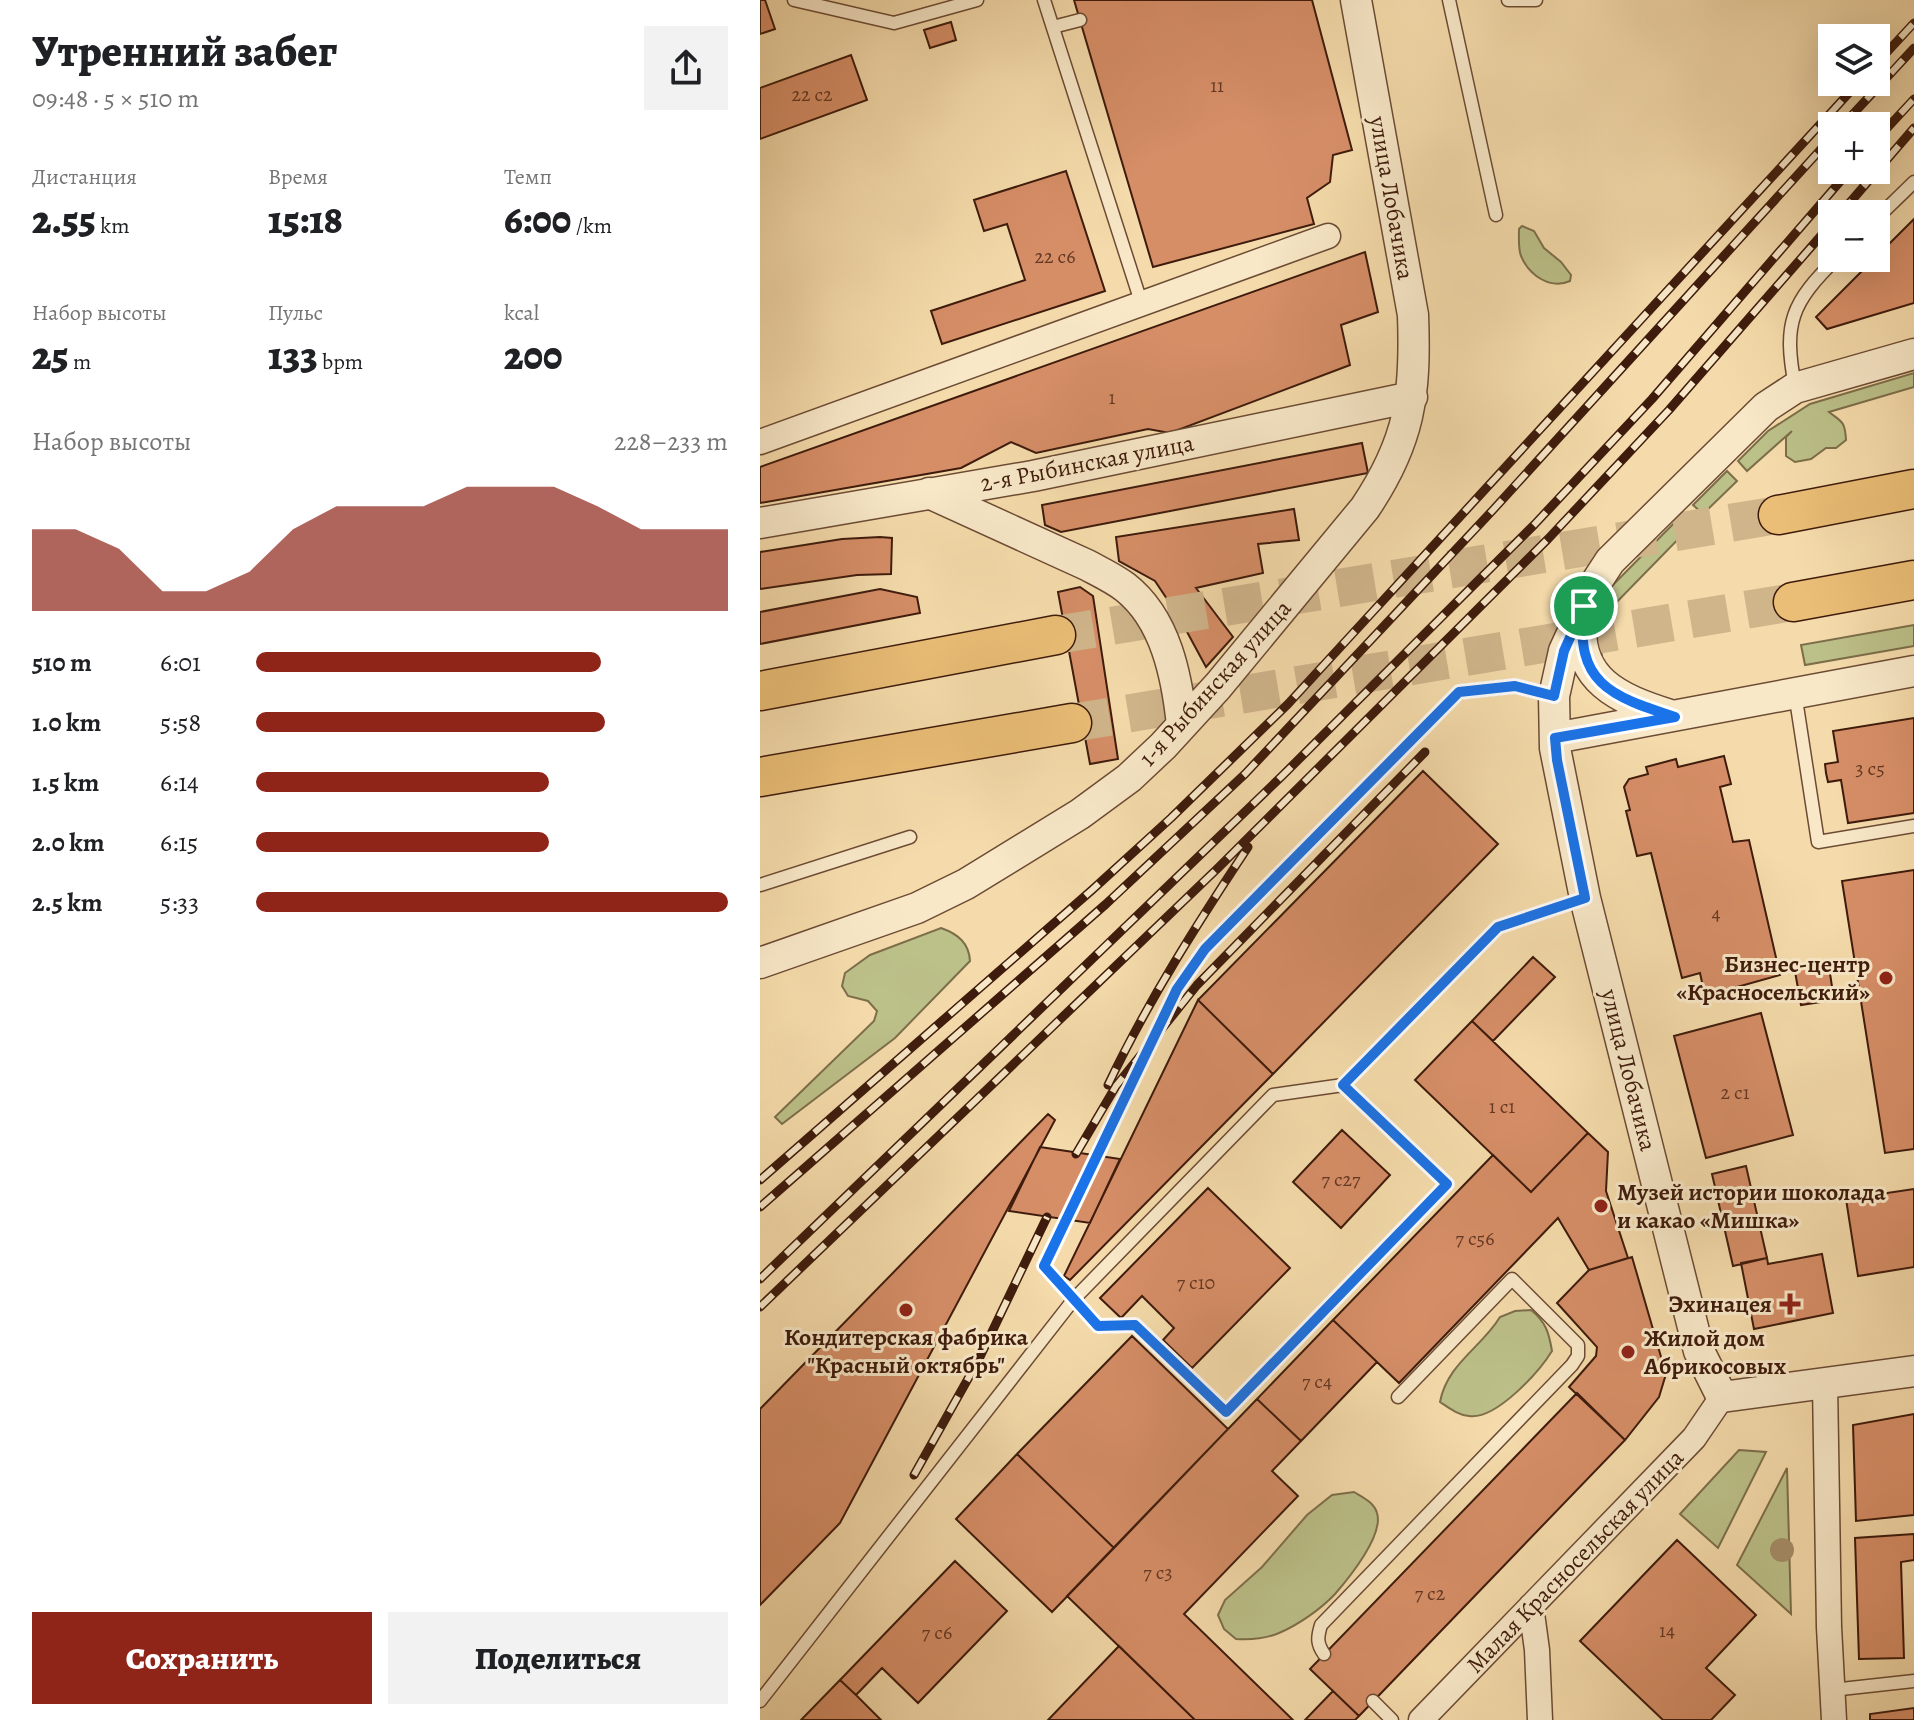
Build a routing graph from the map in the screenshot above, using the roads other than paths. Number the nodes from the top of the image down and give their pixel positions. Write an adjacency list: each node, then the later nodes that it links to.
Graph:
1 (794, 0): 2 (lane)
2 (977, 0)
3 (1044, 0): 9 (lane)
4 (1356, 0): 18 (street, улица Лобачика)
5 (1449, 0): 12 (lane)
6 (1508, 0): 7 (lane)
7 (1536, 0)
8 (1080, 20): 9 (lane)
9 (1053, 27): 15 (lane)
10 (1914, 182): 11 (lane)
11 (1890, 205)
12 (1496, 215)
13 (1328, 236): 15 (street)
14 (1822, 272): 17 (lane)
15 (1142, 306): 19 (street)
16 (1914, 354): 17 (street, улица Лобачика)
17 (1795, 388): 26 (street, улица Лобачика)
18 (1412, 397): 21 (street, 2-я Рыбинская улица); 34 (street, 1-я Рыбинская улица)
19 (760, 442)
20 (1914, 489): 22 (main road)
21 (929, 493): 23 (street, 2-я Рыбинская улица); 34 (street)
22 (1778, 515)
23 (760, 523)
24 (1914, 580): 25 (main road)
25 (1793, 602)
26 (1584, 606): 31 (street, улица Лобачика); 32 (street)
27 (1056, 635): 29 (main road)
28 (1914, 671): 30 (street)
29 (760, 691)
30 (1795, 693): 32 (street); 37 (lane)
31 (1554, 696): 35 (street, улица Лобачика); 43 (lane)
32 (1675, 717): 35 (street)
33 (1072, 723): 36 (main road)
34 (1182, 725): 41 (street, 1-я Рыбинская улица)
35 (1555, 738): 40 (street, улица Лобачика)
36 (760, 777)
37 (1914, 826)
38 (910, 837): 39 (lane)
39 (760, 885)
40 (1585, 898): 42 (lane); 47 (street, улица Лобачика)
41 (760, 963)
42 (1343, 1085): 43 (lane); 43 (lane)
43 (1074, 1299): 52 (lane)
44 (1914, 1371): 45 (street)
45 (1825, 1383): 47 (street); 51 (street)
46 (1398, 1397): 49 (lane)
47 (1722, 1397): 48 (street, Малая Красносельская улица)
48 (1531, 1606): 55 (street, Малая Красносельская улица); 56 (street)
49 (1324, 1654)
50 (1914, 1681): 51 (lane)
51 (1832, 1690): 57 (street)
52 (760, 1701)
53 (1373, 1701): 54 (lane)
54 (1392, 1720)
55 (1421, 1720)
56 (1540, 1720)
57 (1834, 1720)

